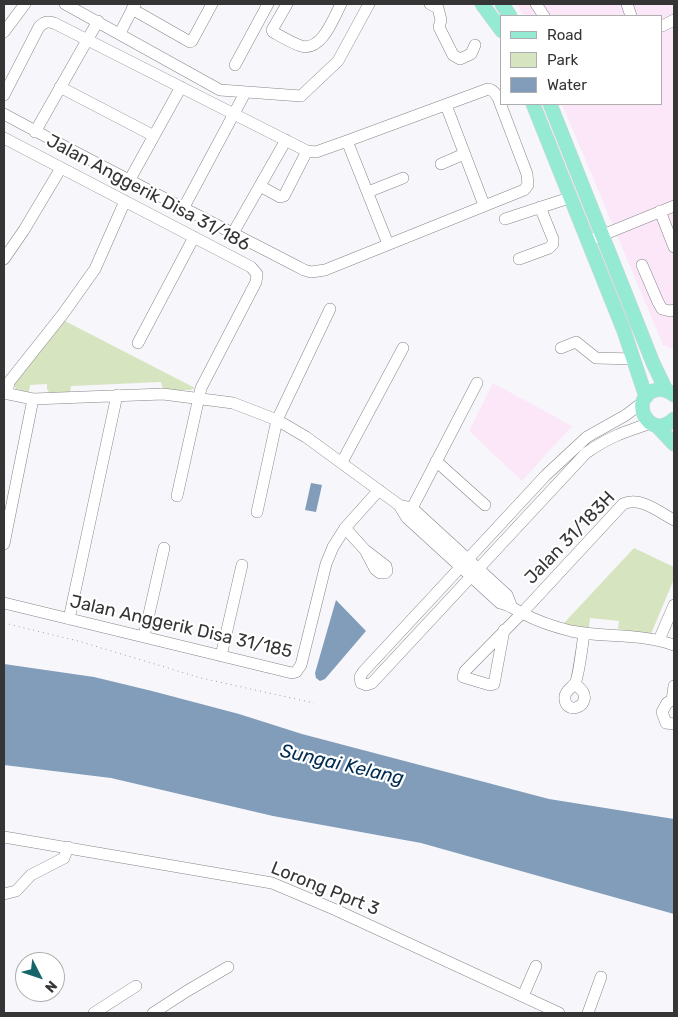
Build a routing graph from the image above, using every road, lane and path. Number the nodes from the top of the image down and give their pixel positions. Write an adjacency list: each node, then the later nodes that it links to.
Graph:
1 (25, 4): 17 (street)
2 (65, 4): 15 (street)
3 (212, 4): 12 (street)
4 (268, 4): 21 (street)
5 (286, 4): 6 (street)
6 (341, 4)
7 (369, 4): 24 (street)
8 (430, 4): 20 (street)
9 (482, 4): 16 (main road)
10 (502, 4): 13 (main road)
11 (536, 4): 14 (street)
12 (134, 6): 18 (street)
13 (509, 15)
14 (543, 15)
15 (98, 21): 18 (street); 19 (street)
16 (500, 29)
17 (4, 32)
18 (120, 33): 24 (street)
19 (87, 40): 22 (street); 23 (street); 25 (street)
20 (474, 45)
21 (235, 65)
22 (60, 87): 33 (street); 34 (street)
23 (181, 87): 32 (street); 34 (street)
24 (245, 93): 32 (street)
25 (4, 95)
26 (500, 102): 27 (street)
27 (446, 105): 37 (street); 39 (street)
28 (501, 105): 48 (street)
29 (533, 105): 46 (main road)
30 (550, 105): 55 (main road)
31 (4, 114): 33 (street)
32 (234, 114): 36 (street); 50 (street)
33 (35, 132): 43 (street)
34 (154, 136): 43 (street)
35 (4, 138): 41 (street, Jalan Anggerik Disa 31/186)
36 (286, 140): 38 (street); 44 (street)
37 (347, 141): 38 (street); 45 (street)
38 (307, 151): 44 (street)
39 (464, 154): 40 (street); 48 (street)
40 (441, 164)
41 (61, 168): 47 (street, Jalan Anggerik Disa 31/186); 61 (street)
42 (403, 178): 45 (street)
43 (129, 181): 50 (street)
44 (260, 186): 54 (street)
45 (368, 192): 58 (street)
46 (570, 198): 51 (street); 57 (main road)
47 (125, 201): 56 (street, Jalan Anggerik Disa 31/186); 71 (street)
48 (484, 205): 58 (street)
49 (674, 206): 52 (street)
50 (184, 207): 54 (street)
51 (540, 207): 53 (street); 60 (street)
52 (660, 211): 55 (street); 59 (street)
53 (505, 219)
54 (233, 233): 58 (street)
55 (602, 235): 57 (street); 70 (main road)
56 (194, 237): 65 (street); 73 (street, Jalan Anggerik Disa 31/186)
57 (588, 241): 68 (main road)
58 (388, 244)
59 (674, 248)
60 (519, 258)
61 (4, 259)
62 (642, 264): 64 (street)
63 (330, 309): 76 (street)
64 (674, 310)
65 (138, 342)
66 (403, 348): 81 (street)
67 (561, 348): 68 (street)
68 (634, 359): 75 (main road)
69 (477, 383): 80 (street)
70 (671, 392): 75 (main road)
71 (5, 393): 74 (street)
72 (117, 395): 73 (street); 74 (street); 98 (street)
73 (200, 398): 76 (street); 83 (street)
74 (33, 399): 89 (street)
75 (644, 399): 78 (main road); 92 (street)
76 (277, 420): 81 (street); 85 (street)
77 (674, 420): 78 (main road)
78 (654, 424): 79 (main road); 94 (street)
79 (674, 444)
80 (436, 460): 84 (street); 86 (street)
81 (342, 462): 82 (street)
82 (379, 490): 86 (street); 88 (street, Jalan Anggerik Disa 31/185)
83 (177, 496)
84 (485, 505)
85 (257, 512)
86 (409, 513): 92 (street)
87 (674, 520): 97 (street, Jalan 31/183H)
88 (345, 528): 91 (street); 105 (street, Jalan Anggerik Disa 31/185)
89 (4, 544)
90 (164, 548): 102 (street)
91 (365, 550)
92 (464, 563): 94 (street); 94 (street)
93 (242, 565): 105 (street)
94 (474, 572): 97 (street)
95 (4, 604): 98 (street, Jalan Anggerik Disa 31/185)
96 (674, 605): 103 (street)
97 (522, 613): 100 (street, Jalan 31/183H); 101 (street)
98 (69, 619): 102 (street, Jalan Anggerik Disa 31/185)
99 (4, 622): 109 (path)
100 (504, 630): 100 (street, Jalan 31/183H)
101 (584, 633): 103 (street); 106 (street)
102 (144, 636): 105 (street, Jalan Anggerik Disa 31/185)
103 (659, 640): 104 (street)
104 (674, 645)
105 (221, 656)
106 (575, 683)
107 (674, 686): 108 (street)
108 (673, 700): 110 (street)
109 (314, 703)
110 (674, 724)
111 (4, 837): 112 (street, Lorong Pprt 3)
112 (68, 847): 113 (street); 118 (street, Lorong Pprt 3)
113 (4, 894)
114 (536, 966): 118 (street)
115 (228, 967): 120 (street)
116 (601, 977): 122 (street)
117 (136, 986): 119 (street)
118 (522, 996): 121 (street, Lorong Pprt 3)
119 (94, 1013)
120 (153, 1013)
121 (559, 1013)
122 (588, 1013)

